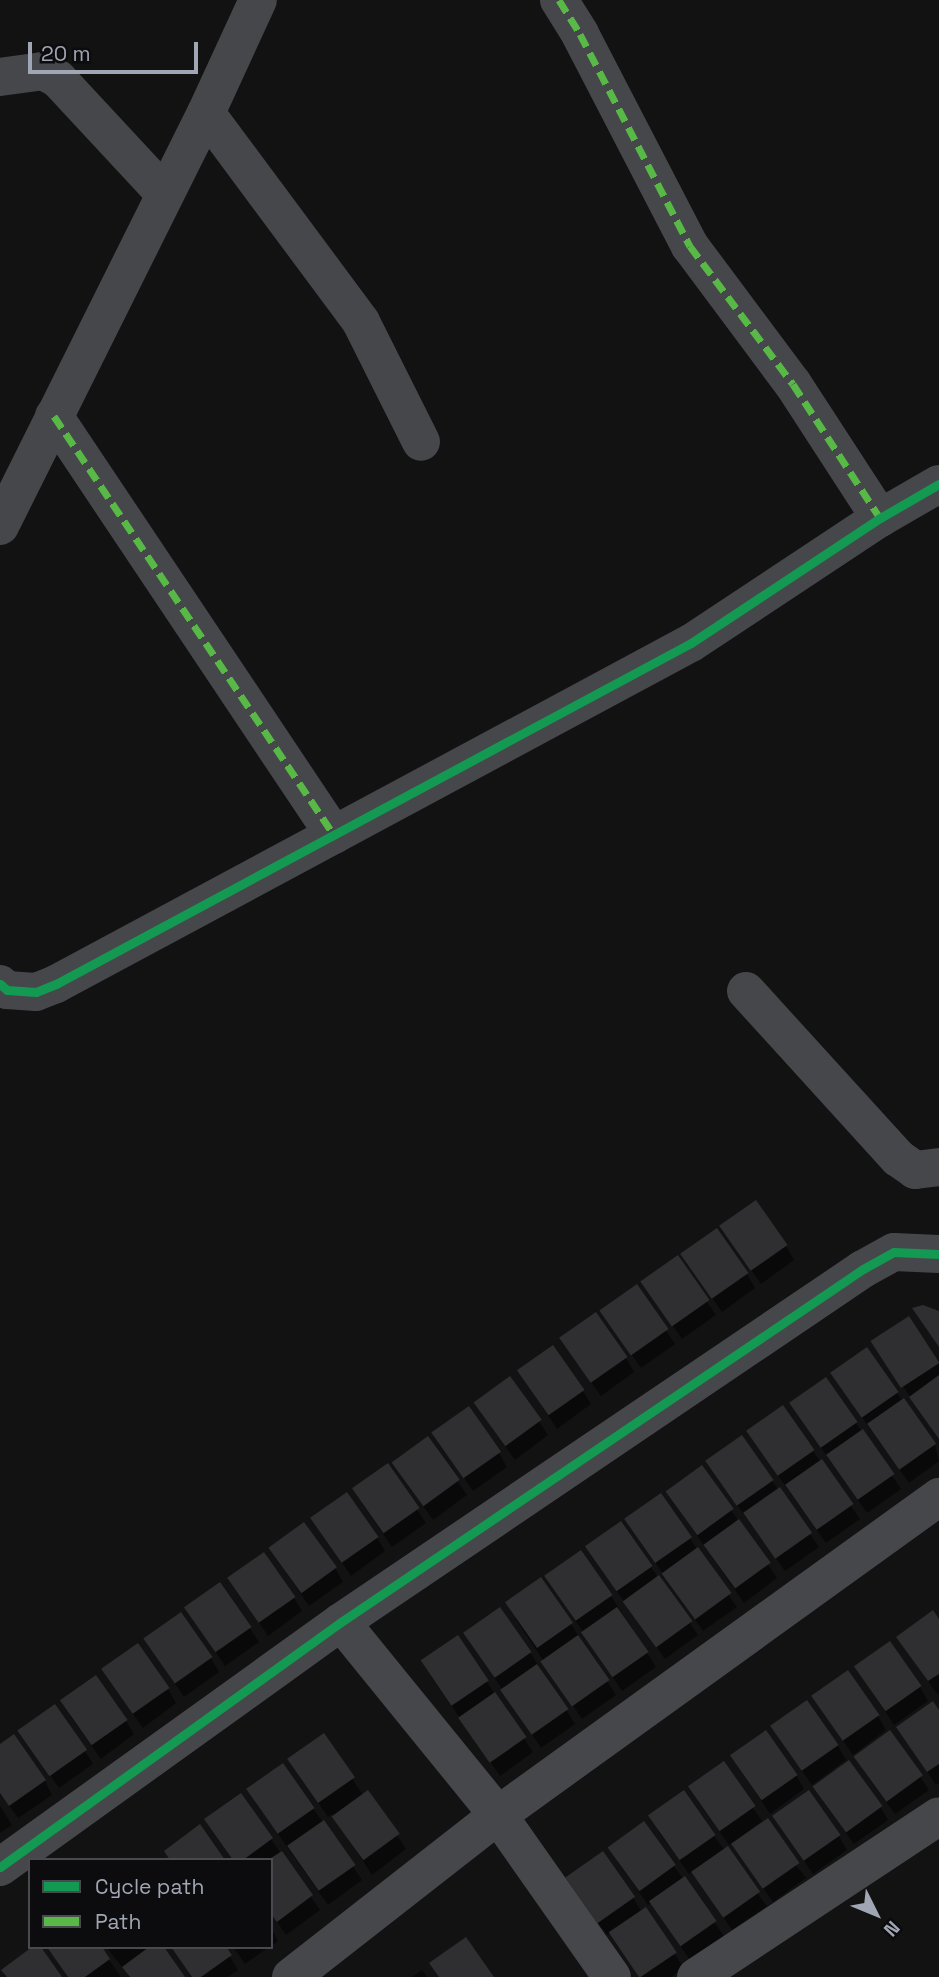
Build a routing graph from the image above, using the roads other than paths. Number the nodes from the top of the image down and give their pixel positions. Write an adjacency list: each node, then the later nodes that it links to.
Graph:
1 (258, 0): 4 (street)
2 (559, 0): 9 (street)
3 (0, 77): 5 (street)
4 (206, 113): 5 (street); 7 (street)
5 (165, 194): 6 (street)
6 (54, 416): 10 (street); 11 (street)
7 (421, 442)
8 (939, 484): 9 (street)
9 (880, 519): 11 (street)
10 (0, 526)
11 (334, 835): 12 (street)
12 (0, 984)
13 (746, 991): 14 (street)
14 (939, 1167)
15 (939, 1254): 17 (street)
16 (939, 1497): 18 (street)
17 (341, 1622): 18 (street); 20 (street)
18 (498, 1815): 21 (street); 22 (street)
19 (939, 1816): 23 (street)
20 (0, 1867)
21 (291, 1977)
22 (612, 1977)
23 (696, 1977)

